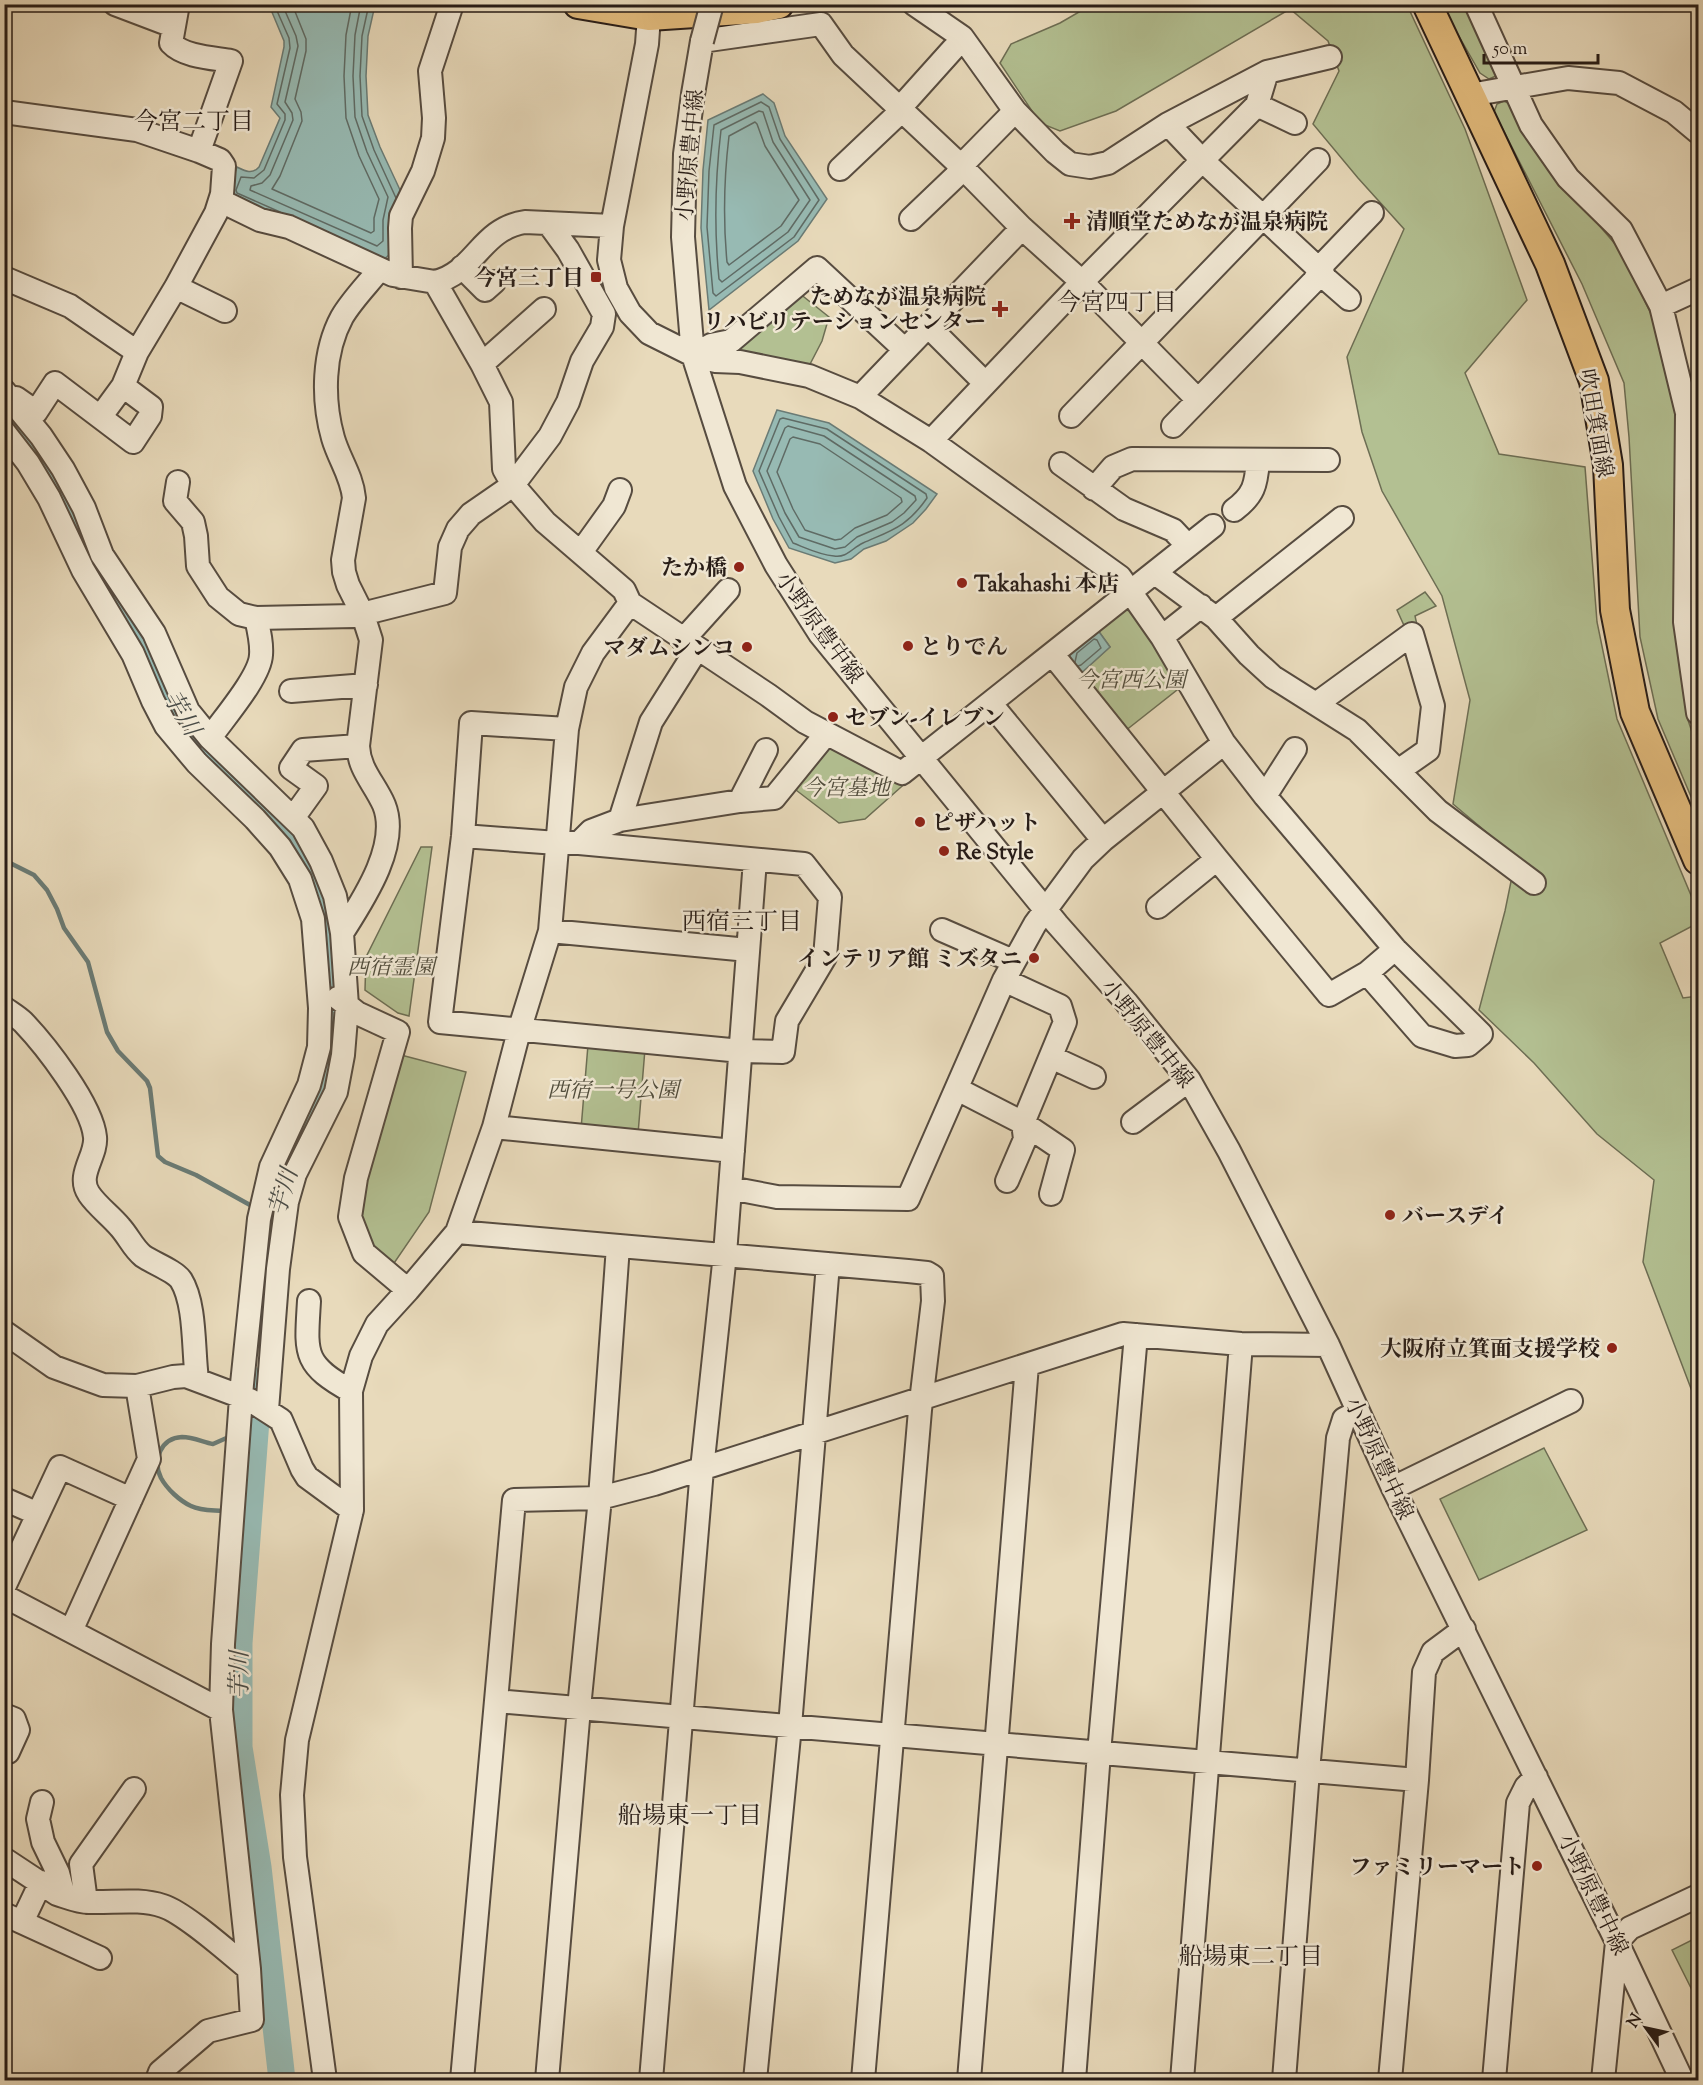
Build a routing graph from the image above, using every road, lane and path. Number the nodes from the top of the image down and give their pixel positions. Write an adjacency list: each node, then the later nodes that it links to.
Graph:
1 (115, 4): 9 (street)
2 (452, 4): 39 (street)
3 (578, 4): 10 (main road)
4 (712, 4): 11 (street, 小野原豊中線, bridge)
5 (779, 4): 10 (main road)
6 (914, 4): 19 (street)
7 (1427, 4): 16 (main road, 吹田箕面線)
8 (1476, 4): 15 (street)
9 (175, 15): 24 (street)
10 (649, 16): 34 (street)
11 (702, 41): 18 (street); 54 (street, 小野原豊中線)
12 (953, 50): 18 (street)
13 (1330, 57): 14 (street)
14 (1267, 72): 17 (street); 22 (street)
15 (1514, 87): 16 (street); 23 (street); 47 (street)
16 (1470, 95): 113 (main road, 吹田箕面線)
17 (1257, 105): 21 (street); 26 (street)
18 (900, 108): 27 (street); 28 (street)
19 (1015, 111): 22 (street); 27 (street)
20 (4, 112): 24 (street)
21 (1295, 123)
22 (1168, 124): 26 (street)
23 (1698, 132)
24 (200, 150): 29 (street)
25 (1317, 160): 31 (street)
26 (1203, 161): 31 (street); 43 (street)
27 (961, 166): 32 (street); 35 (street)
28 (840, 169)
29 (221, 201): 37 (street); 44 (street)
30 (1372, 213): 38 (street)
31 (1262, 217): 38 (street); 51 (street)
32 (911, 219)
33 (549, 224): 34 (street); 36 (street); 70 (street)
34 (612, 226): 54 (street)
35 (1022, 228): 43 (street); 50 (street)
36 (462, 267): 41 (street); 42 (street)
37 (379, 270): 39 (street); 83 (street)
38 (1322, 271): 46 (street); 60 (street)
39 (401, 277): 41 (street)
40 (4, 278): 53 (street)
41 (435, 282): 55 (street)
42 (494, 282)
43 (1082, 282): 51 (street); 56 (street)
44 (176, 287): 49 (street); 53 (street)
45 (1698, 289): 47 (street)
46 (1349, 299)
47 (1661, 306): 85 (street)
48 (544, 309): 55 (street)
49 (225, 311)
50 (928, 326): 52 (street); 56 (street)
51 (1142, 344): 60 (street); 62 (street)
52 (904, 349): 54 (street); 59 (street)
53 (137, 352): 57 (street)
54 (693, 355): 59 (street); 101 (street, 小野原豊中線)
55 (482, 364): 70 (street)
56 (985, 383): 65 (street)
57 (123, 386): 61 (street); 61 (street)
58 (5, 392): 61 (street); 96 (street)
59 (860, 397): 65 (street)
60 (1198, 400): 63 (street)
61 (101, 416)
62 (1071, 416)
63 (1173, 426)
64 (4, 432): 124 (street)
65 (931, 441): 80 (street)
66 (1258, 460): 67 (street); 71 (street); 73 (street)
67 (1328, 460)
68 (1061, 464): 71 (street)
69 (178, 482): 84 (street)
70 (513, 485): 77 (street); 83 (street)
71 (1094, 489): 76 (street)
72 (620, 490): 77 (street)
73 (1234, 510)
74 (1342, 518): 82 (street)
75 (1214, 526): 76 (street)
76 (1188, 546): 78 (street)
77 (581, 552): 81 (street)
78 (1155, 573): 80 (street); 82 (street)
79 (728, 591): 87 (street)
80 (1131, 593): 86 (street); 88 (street)
81 (630, 603): 87 (street); 94 (street)
82 (1208, 612): 86 (street); 92 (street)
83 (363, 615): 84 (street); 89 (street)
84 (256, 618): 96 (street)
85 (1692, 622): 93 (street)
86 (1162, 637): 97 (street)
87 (690, 645): 95 (street); 107 (street)
88 (1053, 655): 91 (street); 103 (street)
89 (366, 684): 90 (street); 98 (street)
90 (291, 691)
91 (991, 704): 101 (street); 109 (street)
92 (1316, 704): 102 (street); 102 (street)
93 (1698, 713)
94 (567, 729): 108 (street); 110 (street)
95 (826, 734): 101 (street); 105 (street)
96 (210, 738): 106 (street)
97 (1224, 743): 103 (street); 104 (street)
98 (358, 747): 106 (street); 119 (street)
99 (1295, 749): 104 (street)
100 (766, 750): 105 (street)
101 (922, 759): 116 (street, 小野原豊中線)
102 (1398, 771): 114 (street)
103 (1163, 792): 109 (street); 111 (street)
104 (1265, 796): 120 (street)
105 (740, 801): 107 (street)
106 (293, 818): 119 (street)
107 (620, 820): 110 (street)
108 (463, 836): 110 (street); 126 (street)
109 (1103, 840): 116 (street)
110 (568, 843): 112 (street); 118 (street)
111 (1217, 859): 115 (street); 123 (street)
112 (755, 860): 121 (street); 127 (street)
113 (1698, 860)
114 (1534, 883)
115 (1158, 907)
116 (1046, 909): 122 (street); 130 (street, 小野原豊中線)
117 (942, 930): 122 (street)
118 (550, 931): 121 (street); 126 (street)
119 (342, 933): 124 (street)
120 (1395, 949): 123 (street); 123 (street)
121 (748, 950): 127 (street)
122 (1008, 970): 128 (street); 131 (street)
123 (1367, 973)
124 (333, 995): 143 (street); 155 (street); 155 (street)
125 (4, 1008): 150 (street)
126 (519, 1031): 127 (street); 134 (street)
127 (741, 1051): 135 (street)
128 (1051, 1057): 129 (street); 133 (street)
129 (1094, 1077)
130 (1189, 1080): 132 (street); 148 (street, 小野原豊中線)
131 (957, 1089): 133 (street); 137 (street)
132 (1133, 1122)
133 (1023, 1124): 136 (street); 138 (street)
134 (494, 1127): 135 (street); 139 (street)
135 (733, 1151): 137 (street)
136 (1007, 1180)
137 (730, 1188): 141 (street)
138 (1051, 1194)
139 (457, 1232): 140 (street); 143 (street)
140 (618, 1246): 141 (street); 160 (street)
141 (725, 1254): 142 (street); 158 (street)
142 (828, 1264): 153 (street); 157 (street)
143 (408, 1290): 152 (street)
144 (309, 1301): 152 (street)
145 (4, 1332): 151 (street)
146 (1136, 1335): 147 (street); 149 (street); 178 (street)
147 (1241, 1344): 148 (street); 179 (street)
148 (1328, 1345): 156 (street, 小野原豊中線)
149 (1027, 1365): 153 (street); 176 (street)
150 (196, 1379): 151 (street); 155 (street)
151 (137, 1386): 162 (street)
152 (351, 1391): 163 (street)
153 (921, 1399): 157 (street); 175 (street)
154 (1571, 1401): 159 (street)
155 (256, 1404): 163 (street); 171 (street)
156 (1358, 1412): 159 (street, 小野原豊中線); 180 (street)
157 (813, 1433): 158 (street); 174 (street)
158 (702, 1469): 160 (street); 173 (street)
159 (1393, 1488): 167 (street, 小野原豊中線)
160 (600, 1498): 169 (street); 170 (street)
161 (4, 1499): 164 (street)
162 (131, 1499): 164 (street); 168 (street)
163 (352, 1510): 195 (street)
164 (38, 1514): 165 (street)
165 (4, 1587)
166 (4, 1596): 168 (street)
167 (1464, 1629): 181 (street, 小野原豊中線); 182 (street)
168 (71, 1631): 171 (street)
169 (496, 1701): 170 (street); 196 (street)
170 (579, 1708): 173 (street); 197 (street)
171 (221, 1710): 193 (street)
172 (4, 1715): 177 (street)
173 (681, 1717): 174 (street); 198 (street)
174 (790, 1726): 175 (street); 199 (street)
175 (892, 1735): 176 (street); 200 (street)
176 (996, 1744): 178 (street); 201 (street)
177 (4, 1753)
178 (1100, 1753): 179 (street); 202 (street)
179 (1207, 1762): 180 (street); 203 (street)
180 (1308, 1771): 182 (street); 204 (street)
181 (1536, 1777): 191 (street, 小野原豊中線); 206 (street)
182 (1417, 1780): 205 (street)
183 (134, 1789): 189 (street)
184 (42, 1802): 187 (street)
185 (4, 1858): 186 (street)
186 (41, 1882): 187 (street); 190 (street)
187 (64, 1896): 189 (street)
188 (1698, 1896): 191 (street)
189 (86, 1902): 193 (street)
190 (13, 1918): 192 (street)
191 (1617, 1942): 207 (street); 208 (street, 小野原豊中線)
192 (100, 1958)
193 (249, 1969): 194 (street)
194 (157, 2080)
195 (326, 2080)
196 (462, 2080)
197 (547, 2080)
198 (651, 2080)
199 (755, 2080)
200 (863, 2080)
201 (969, 2080)
202 (1074, 2080)
203 (1182, 2080)
204 (1284, 2080)
205 (1390, 2080)
206 (1494, 2080)
207 (1603, 2080)
208 (1682, 2080)

